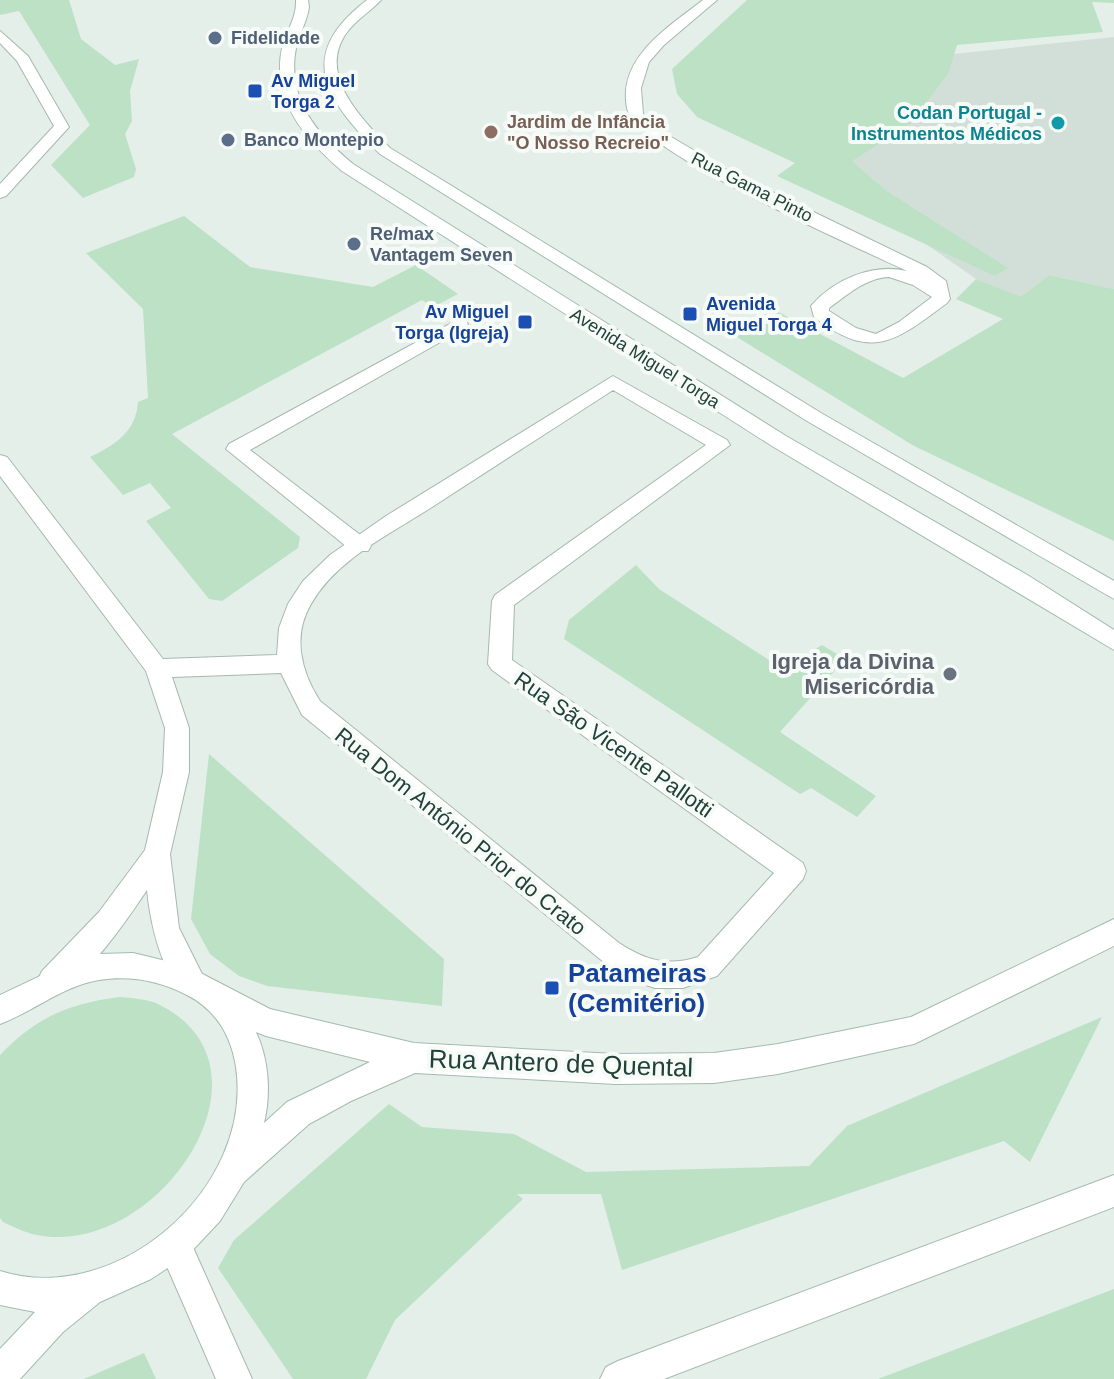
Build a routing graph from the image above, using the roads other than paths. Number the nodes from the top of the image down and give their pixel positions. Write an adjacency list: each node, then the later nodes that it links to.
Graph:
1 (302, 0): 14 (street, Avenida Miguel Torga)
2 (375, 0): 13 (street, Avenida Miguel Torga)
3 (711, 0): 6 (street, Rua Gama Pinto)
4 (0, 35): 5 (street)
5 (0, 193)
6 (834, 229): 7 (street, Rua Gama Pinto); 8 (street, Rua Gama Pinto)
7 (855, 268): 8 (street); 8 (street)
8 (940, 292)
9 (459, 324): 12 (street)
10 (613, 382): 12 (street, Rua Dom António Prior do Crato); 19 (street, Rua São Vicente Pallotti)
11 (0, 462): 16 (street)
12 (360, 546): 15 (street, Rua Dom António Prior do Crato)
13 (1114, 591)
14 (1114, 641)
15 (289, 664): 16 (street); 19 (street, Rua Dom António Prior do Crato)
16 (157, 668): 17 (street)
17 (157, 854): 20 (street); 21 (street)
18 (1114, 932): 24 (street, Rua Antero de Quental)
19 (655, 975)
20 (191, 980): 21 (street); 22 (street)
21 (50, 982): 23 (street)
22 (218, 999): 24 (street, Rua Antero de Quental); 25 (street)
23 (2, 1010)
24 (414, 1058): 25 (street)
25 (234, 1173): 27 (street)
26 (1114, 1191): 32 (street)
27 (175, 1246): 29 (street); 31 (street)
28 (0, 1288): 29 (street)
29 (91, 1289): 30 (street)
30 (0, 1375)
31 (234, 1379)
32 (618, 1379)

